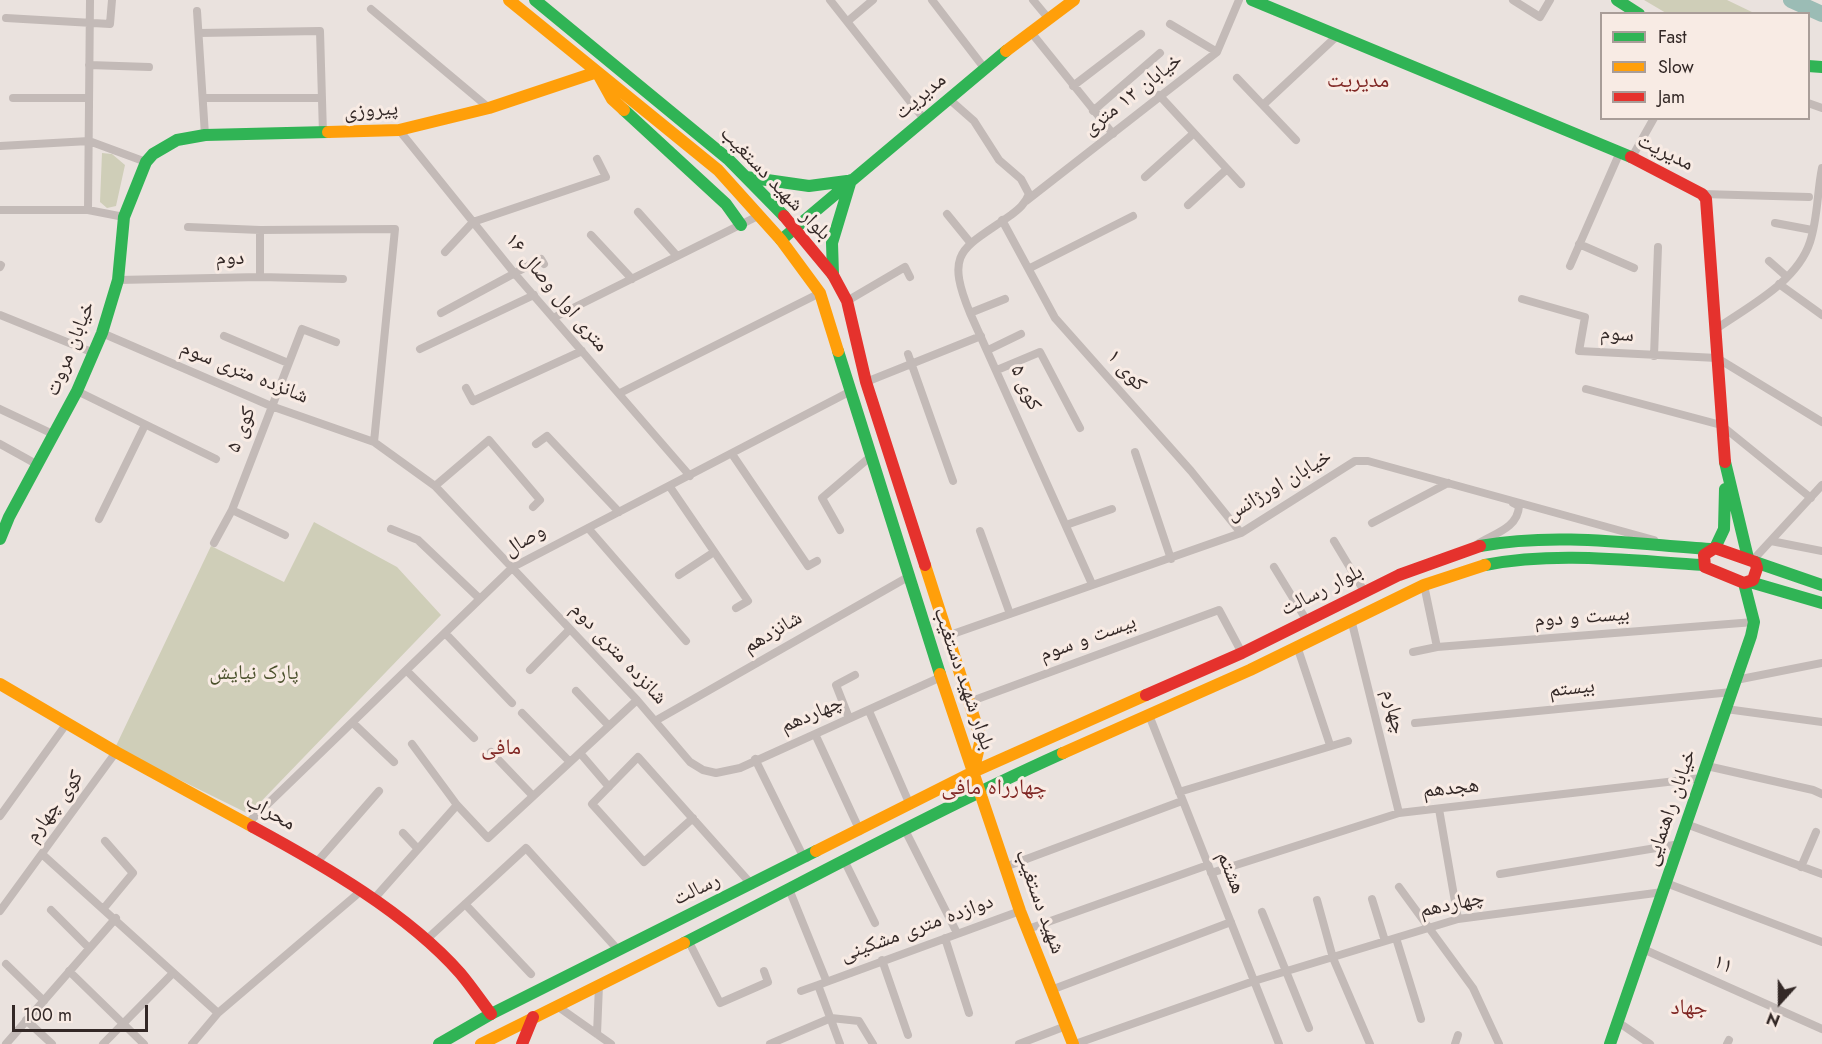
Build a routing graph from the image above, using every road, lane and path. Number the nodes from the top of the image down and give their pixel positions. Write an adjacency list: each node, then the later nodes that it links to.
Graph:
1 (90, 0): 21 (street)
2 (112, 0): 21 (street)
3 (509, 0): 32 (main road, بلوار شهید دستغیب)
4 (535, 0): 60 (main road, بلوار شهید دستغیب)
5 (830, 0): 20 (street)
6 (873, 0): 20 (street)
7 (932, 0): 31 (street)
8 (1033, 0): 19 (street)
9 (1074, 0): 19 (main road, مدیریت)
10 (1239, 0): 27 (street)
11 (1252, 0): 26 (main road, مدیریت)
12 (1513, 0): 13 (street)
13 (1550, 0)
14 (1617, 0): 17 (main road)
15 (371, 9): 42 (street)
16 (197, 11): 24 (street)
17 (1636, 12)
18 (6, 18): 21 (street)
19 (1048, 18): 23 (main road, مدیریت)
20 (848, 21): 44 (street)
21 (89, 23): 29 (street)
22 (1170, 24): 27 (street)
23 (1030, 32): 31 (main road, مدیریت); 34 (street)
24 (199, 33): 38 (street); 39 (street)
25 (1141, 34): 34 (street)
26 (1338, 35): 41 (street); 54 (main road, مدیریت)
27 (1217, 52): 35 (street, خیابان ۱۲ متری)
28 (1160, 53): 43 (street)
29 (89, 65): 30 (street); 37 (street)
30 (148, 67)
31 (985, 69): 40 (main road, مدیریت)
32 (597, 72): 42 (main road, پیروزی); 72 (main road, بلوار شهید دستغیب); 79 (main road)
33 (1237, 78): 41 (street)
34 (1073, 86): 43 (street)
35 (1159, 95): 47 (street); 49 (street, خیابان ۱۲ متری)
36 (13, 98): 37 (street)
37 (89, 98): 52 (street)
38 (203, 98): 39 (street); 50 (street)
39 (322, 98): 48 (street)
40 (949, 99): 44 (main road, مدیریت); 66 (street)
41 (1263, 105): 51 (street)
42 (489, 108): 46 (main road, پیروزی)
43 (1093, 111): 49 (street)
44 (924, 119): 62 (main road, مدیریت)
45 (1653, 120): 55 (street)
46 (399, 130): 48 (main road, پیروزی); 77 (street, ۱۶ متری اول وصال)
47 (1194, 133): 59 (street); 61 (street)
48 (323, 134): 50 (main road, پیروزی)
49 (1113, 134): 66 (street, خیابان ۱۲ متری)
50 (205, 135): 57 (main road, پیروزی)
51 (1296, 140)
52 (88, 141): 53 (street); 57 (street); 69 (street)
53 (0, 146)
54 (1620, 152): 55 (main road, مدیریت); 87 (street)
55 (1632, 157): 64 (main road, مدیریت)
56 (597, 159): 77 (street)
57 (146, 162): 74 (main road, خیابان مروت)
58 (1822, 168): 65 (street)
59 (1227, 169): 63 (street); 67 (street)
60 (746, 177): 62 (main road); 81 (main road, بلوار شهید دستغیب)
61 (1145, 177)
62 (851, 180): 81 (main road, مدیریت); 97 (main road)
63 (1241, 184)
64 (1702, 194): 65 (street); 115 (main road, مدیریت)
65 (1812, 197): 75 (street)
66 (1026, 201): 76 (street, خیابان ۱۲ متری)
67 (1188, 205)
68 (0, 210): 69 (street)
69 (88, 210): 74 (street)
70 (638, 212): 90 (street)
71 (947, 214): 86 (street)
72 (758, 216): 79 (street); 85 (main road, بلوار شهید دستغیب)
73 (1133, 216): 94 (street)
74 (124, 217): 103 (main road, خیابان مروت)
75 (1818, 217): 83 (street)
76 (1002, 220): 86 (street); 94 (street, کوی ۱)
77 (473, 222): 89 (street); 96 (street, ۱۶ متری اول وصال)
78 (1774, 223): 83 (street)
79 (741, 225): 90 (street)
80 (188, 227): 82 (street)
81 (796, 228): 85 (main road, مدیریت); 97 (main road, بلوار شهید دستغیب)
82 (260, 230): 99 (street); 144 (street)
83 (1812, 230): 98 (street)
84 (591, 235): 102 (street)
85 (781, 240): 105 (main road, بلوار شهید دستغیب)
86 (969, 242): 111 (street, کوی ۵)
87 (1579, 244): 93 (street); 95 (street)
88 (1658, 247): 126 (street)
89 (445, 252)
90 (677, 256): 102 (street)
91 (1769, 261): 98 (street)
92 (544, 264): 96 (street)
93 (1570, 266)
94 (1030, 268): 173 (street, کوی ۱)
95 (1634, 268)
96 (515, 274): 106 (street, ۱۶ متری اول وصال); 110 (street)
97 (833, 275): 109 (main road, بلوار شهید دستغیب)
98 (1786, 276): 104 (street)
99 (260, 277): 101 (street, دوم); 103 (street, دوم)
100 (910, 277): 109 (street)
101 (343, 279)
102 (632, 279): 114 (street)
103 (118, 280): 116 (main road, خیابان مروت)
104 (1779, 284): 113 (street); 115 (street)
105 (820, 293): 135 (main road, بلوار شهید دستغیب); 136 (street)
106 (534, 295): 114 (street, ۱۶ متری اول وصال); 121 (street)
107 (1005, 299): 111 (street)
108 (1522, 299): 126 (street, سوم)
109 (847, 301): 131 (main road, بلوار شهید دستغیب)
110 (441, 313)
111 (970, 313): 119 (street, کوی ۵)
112 (0, 315): 124 (street)
113 (1822, 315)
114 (553, 318): 123 (street, ۱۶ متری اول وصال)
115 (1716, 329): 127 (main road, مدیریت)
116 (102, 333): 124 (main road, خیابان مروت); 137 (street, شانزده متری سوم)
117 (1021, 334): 122 (street)
118 (224, 336): 128 (street)
119 (981, 336): 122 (street, کوی ۵); 129 (street)
120 (336, 342): 128 (street, کوی ۵)
121 (420, 349)
122 (988, 350): 130 (street, کوی ۵)
123 (582, 351): 132 (street); 136 (street, ۱۶ متری اول وصال)
124 (94, 353): 134 (main road, خیابان مروت)
125 (908, 354): 129 (street)
126 (1654, 356): 127 (street, سوم)
127 (1717, 358): 139 (street); 141 (main road, مدیریت)
128 (288, 363): 137 (street, کوی ۵)
129 (912, 364): 131 (street); 154 (street)
130 (997, 370): 142 (street); 168 (street, کوی ۵)
131 (866, 382): 135 (main road); 210 (main road, بلوار شهید دستغیب)
132 (466, 388)
133 (1586, 389): 141 (street)
134 (77, 391): 140 (street); 143 (main road, خیابان مروت)
135 (849, 392): 148 (street, وصال); 149 (main road, بلوار شهید دستغیب)
136 (620, 393): 153 (street, ۱۶ متری اول وصال)
137 (271, 406): 144 (street, شانزده متری سوم); 163 (street, کوی ۵)
138 (0, 409): 143 (street)
139 (1822, 422)
140 (145, 425): 150 (street); 166 (street)
141 (1721, 425): 152 (main road, مدیریت); 159 (street)
142 (1080, 428)
143 (55, 435): 151 (main road, خیابان مروت)
144 (374, 442): 157 (street, شانزده متری سوم)
145 (0, 444): 151 (street)
146 (536, 444): 164 (street)
147 (1135, 452): 184 (street)
148 (732, 454): 153 (street, وصال); 186 (street)
149 (870, 457): 171 (street); 193 (main road, بلوار شهید دستغیب)
150 (216, 459)
151 (38, 465): 165 (main road, خیابان مروت)
152 (1726, 473): 181 (main road, مدیریت); 185 (main road, مدیریت)
153 (690, 476): 158 (street, وصال)
154 (953, 481)
155 (1448, 483): 160 (street, خیابان اورژانس); 167 (street); 173 (street, خیابان اورژانس)
156 (1822, 485): 159 (street)
157 (435, 486): 161 (street); 188 (street, شانزده متری سوم)
158 (670, 486): 164 (street, وصال); 183 (street)
159 (1811, 498): 177 (street)
160 (1508, 500): 179 (street, خیابان اورژانس); 180 (street)
161 (533, 507)
162 (1112, 509): 168 (street)
163 (231, 510): 174 (street); 178 (street, کوی ۵)
164 (619, 512): 169 (street, وصال)
165 (4, 514): 175 (main road, خیابان مروت)
166 (99, 519)
167 (1372, 524)
168 (1066, 525): 195 (street, کوی ۵)
169 (588, 528): 188 (street, وصال); 211 (street)
170 (391, 530): 201 (street)
171 (840, 530)
172 (980, 531): 204 (street)
173 (1241, 533): 184 (street, خیابان اورژانس)
174 (285, 535)
175 (0, 539)
176 (1334, 541): 199 (street)
177 (1771, 542): 182 (street); 185 (street)
178 (214, 543)
179 (1670, 545): 180 (main road, بلوار رسالت); 181 (main road, بلوار رسالت)
180 (1472, 548): 192 (main road, بلوار رسالت)
181 (1713, 549): 185 (main road, بلوار رسالت); 187 (main road, مدیریت)
182 (1822, 551)
183 (714, 552): 191 (street); 203 (street)
184 (1171, 559): 195 (street, خیابان اورژانس)
185 (1752, 560): 190 (main road); 194 (main road)
186 (817, 561)
187 (1704, 565): 194 (main road); 196 (main road, بلوار رسالت)
188 (513, 567): 201 (street, وصال); 208 (street, شانزده متری دوم)
189 (1274, 567): 206 (street)
190 (1778, 572): 197 (main road); 198 (main road)
191 (679, 575)
192 (1399, 575): 199 (main road, بلوار رسالت); 200 (main road)
193 (908, 577): 221 (main road, بلوار شهید دستغیب); 233 (street, شانزدهم)
194 (1747, 582): 198 (main road); 207 (main road)
195 (1092, 584): 204 (street, خیابان اورژانس)
196 (1424, 585): 200 (main road, بلوار رسالت); 213 (street)
197 (1822, 585)
198 (1771, 590): 202 (main road)
199 (1364, 591): 206 (main road, بلوار رسالت)
200 (1406, 592): 205 (main road, بلوار رسالت)
201 (480, 599): 209 (street, وصال)
202 (1822, 603)
203 (736, 608)
204 (1010, 614): 210 (street, خیابان اورژانس)
205 (1352, 619): 212 (main road, بلوار رسالت); 264 (street, چهارم)
206 (1307, 621): 215 (main road, بلوار رسالت)
207 (1754, 622): 213 (street, بیست و دوم); 223 (main road, خیابان راهنمایی)
208 (570, 629): 217 (street); 225 (street, شانزده متری دوم)
209 (445, 633): 219 (street, وصال); 227 (street)
210 (947, 636): 226 (main road, بلوار شهید دستغیب)
211 (686, 641)
212 (1297, 646): 218 (main road, بلوار رسالت); 243 (street)
213 (1437, 647): 214 (street, بیست و دوم)
214 (1413, 652)
215 (1242, 653): 218 (main road); 226 (street, بیست و سوم); 252 (main road, بلوار رسالت)
216 (1822, 663): 223 (street, بیستم)
217 (530, 670)
218 (1250, 670): 231 (main road, بلوار رسالت)
219 (406, 671): 236 (street, وصال); 240 (street)
220 (855, 675): 232 (street)
221 (941, 677): 229 (street, چهاردهم); 252 (main road, بلوار شهید دستغیب)
222 (0, 684): 235 (main road, محراب)
223 (1734, 686): 228 (main road, خیابان راهنمایی); 237 (street, بیستم)
224 (576, 691): 238 (street)
225 (637, 700): 233 (street, شانزده متری دوم); 238 (street)
226 (969, 702): 252 (main road, بلوار شهید دستغیب)
227 (512, 703)
228 (1726, 709): 234 (street); 250 (main road, خیابان راهنمایی)
229 (869, 711): 232 (street, چهاردهم); 262 (street)
230 (522, 713): 249 (street)
231 (1149, 715): 255 (main road, بلوار رسالت); 257 (street, هشتم)
232 (849, 718): 239 (street, چهاردهم)
233 (655, 721): 251 (street, شانزده متری دوم)
234 (1822, 722)
235 (68, 723): 244 (main road, محراب); 265 (street)
236 (353, 723): 248 (street); 267 (street, وصال)
237 (1415, 723)
238 (609, 726): 246 (street)
239 (815, 734): 247 (street, چهاردهم); 270 (street)
240 (474, 738)
241 (1348, 741): 243 (street)
242 (412, 744): 261 (street)
243 (1330, 745): 257 (street)
244 (116, 752): 267 (main road, محراب); 276 (street, کوی چهارم)
245 (491, 752): 259 (street)
246 (580, 753): 249 (street); 254 (street)
247 (755, 759): 251 (street, چهاردهم); 277 (street)
248 (394, 762)
249 (570, 762): 259 (street)
250 (1707, 766): 253 (main road, خیابان راهنمایی); 258 (street)
251 (696, 767)
252 (973, 772): 255 (main road, شهید دستغیب); 262 (main road, رسالت)
253 (1702, 778): 263 (street, هجدهم); 268 (main road, خیابان راهنمایی)
254 (609, 787): 266 (street); 266 (street)
255 (980, 790): 269 (main road, رسالت); 280 (main road, شهید دستغیب)
256 (380, 791): 278 (street)
257 (1179, 792): 260 (street, هشتم)
258 (1822, 794)
259 (533, 796): 261 (street)
260 (1182, 801): 280 (street); 282 (street, هشتم)
261 (457, 805): 275 (street)
262 (910, 805): 270 (main road, رسالت)
263 (1439, 808): 264 (street, هجدهم); 301 (street)
264 (1399, 813): 282 (street, هجدهم)
265 (0, 816)
266 (693, 818): 286 (street)
267 (248, 823): 278 (main road, محراب)
268 (1686, 824): 274 (main road, خیابان راهنمایی); 281 (street)
269 (905, 830): 279 (main road, رسالت); 306 (street)
270 (860, 831): 277 (main road, رسالت)
271 (1816, 832): 281 (street)
272 (403, 833): 275 (street)
273 (105, 841): 295 (street)
274 (1680, 844): 283 (street); 288 (main road, خیابان راهنمایی)
275 (418, 849): 292 (street)
276 (43, 855): 295 (street); 297 (street, کوی چهارم)
277 (807, 858): 285 (main road); 286 (main road, رسالت)
278 (317, 862): 290 (main road, محراب)
279 (845, 862): 285 (main road, رسالت); 303 (street)
280 (1005, 867): 298 (main road, شهید دستغیب)
281 (1801, 867): 284 (street)
282 (1209, 869): 302 (street, هشتم); 305 (street, هجدهم)
283 (1500, 874)
284 (1822, 874)
285 (817, 875): 289 (main road, رسالت)
286 (752, 885): 315 (main road, رسالت)
287 (1399, 887): 304 (street)
288 (1664, 888): 301 (street, چهاردهم); 312 (street); 314 (main road, خیابان راهنمایی)
289 (789, 889): 310 (main road, رسالت); 325 (street)
290 (361, 891): 292 (main road, محراب); 332 (street)
291 (1372, 899): 311 (street)
292 (373, 900): 309 (main road, محراب)
293 (1317, 900): 316 (street)
294 (465, 904): 309 (street); 315 (street); 323 (street)
295 (104, 908): 300 (street)
296 (51, 910): 313 (street)
297 (0, 911)
298 (1020, 911): 305 (main road, شهید دستغیب); 306 (street, دوازده متری مشکینی)
299 (1262, 912): 322 (street)
300 (116, 918): 313 (street); 321 (street)
301 (1458, 919): 304 (street, چهاردهم)
302 (1231, 922): 324 (street, هشتم); 327 (street)
303 (875, 923)
304 (1427, 927): 308 (street, چهاردهم); 364 (street)
305 (1028, 929): 327 (main road, شهید دستغیب)
306 (957, 933): 307 (street, دوازده متری مشکینی)
307 (945, 938): 317 (street, دوازده متری مشکینی); 331 (street)
308 (1396, 938): 311 (street, چهاردهم); 336 (street)
309 (426, 940): 333 (main road, محراب)
310 (688, 940): 320 (street); 326 (main road, رسالت)
311 (1385, 941): 316 (street, چهاردهم)
312 (1822, 942)
313 (89, 948): 319 (street)
314 (1643, 949): 338 (main road, خیابان راهنمایی); 342 (street, ۱۱)
315 (619, 951): 333 (main road, رسالت)
316 (1333, 958): 322 (street, چهاردهم); 362 (street)
317 (882, 960): 325 (street, دوازده متری مشکینی); 344 (street)
318 (6, 964): 329 (street)
319 (69, 971): 329 (street); 339 (street)
320 (764, 971)
321 (173, 973): 332 (street); 339 (street)
322 (1287, 973): 324 (street, چهاردهم); 341 (street)
323 (531, 975)
324 (1254, 981): 360 (street, چهاردهم); 361 (street, هشتم)
325 (822, 982): 328 (street, دوازده متری مشکینی); 335 (street)
326 (599, 985): 330 (main road, رسالت); 343 (street)
327 (1051, 990): 340 (main road, شهید دستغیب)
328 (801, 992)
329 (44, 1001): 337 (street)
330 (557, 1006): 334 (main road, رسالت); 343 (street)
331 (969, 1012)
332 (218, 1013): 351 (street)
333 (492, 1014): 352 (main road, رسالت)
334 (533, 1017): 346 (main road, رسالت); 354 (main road)
335 (831, 1018): 356 (street); 357 (street); 358 (street)
336 (1420, 1019)
337 (26, 1020): 347 (street); 348 (street)
338 (1618, 1022): 365 (main road, خیابان راهنمایی); 366 (street)
339 (123, 1023): 349 (street); 350 (street)
340 (1066, 1026): 359 (street); 360 (main road, شهید دستغیب)
341 (1309, 1028)
342 (1822, 1029)
343 (597, 1034): 355 (street)
344 (908, 1035)
345 (1458, 1035): 363 (street)
346 (497, 1040): 353 (main road, رسالت)
347 (6, 1044)
348 (52, 1044)
349 (102, 1044)
350 (144, 1044)
351 (192, 1044)
352 (439, 1044)
353 (481, 1044)
354 (522, 1044)
355 (611, 1044)
356 (770, 1044)
357 (840, 1044)
358 (873, 1044)
359 (1019, 1044)
360 (1074, 1044)
361 (1279, 1044)
362 (1370, 1044)
363 (1455, 1044)
364 (1499, 1044)
365 (1610, 1044)
366 (1650, 1044)

